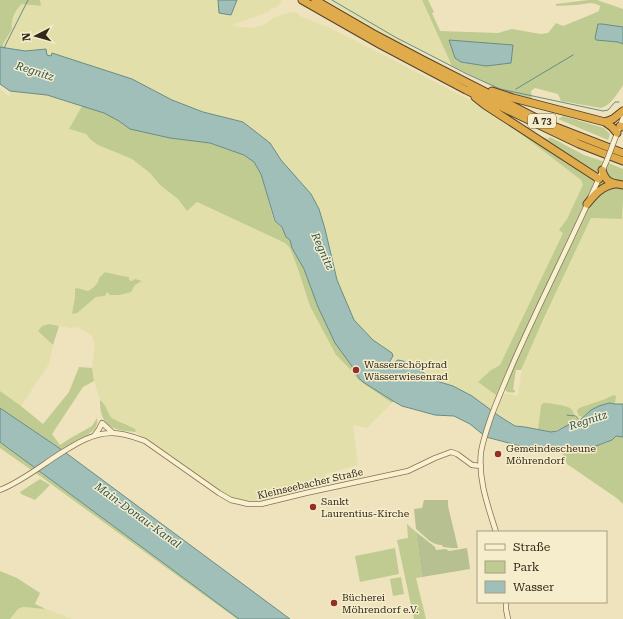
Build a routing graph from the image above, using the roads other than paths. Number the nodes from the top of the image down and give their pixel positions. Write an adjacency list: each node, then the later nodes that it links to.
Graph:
1 (302, 0): 4 (highway, A 73)
2 (315, 0): 3 (highway, A 73)
3 (464, 81): 7 (highway); 10 (highway, A 73)
4 (466, 90): 11 (highway, A 73); 13 (highway)
5 (623, 111): 7 (highway)
6 (623, 118): 8 (street)
7 (605, 122): 9 (highway)
8 (622, 127): 9 (street)
9 (617, 133): 12 (street, bridge)
10 (623, 153)
11 (623, 161)
12 (602, 170): 13 (street); 14 (highway)
13 (598, 179): 16 (street)
14 (615, 184): 15 (highway); 16 (highway)
15 (623, 185)
16 (587, 204): 19 (street)
17 (112, 433): 18 (street, Kleinseebacher Straße); 18 (street); 19 (street, Kleinseebacher Straße)
18 (94, 436): 20 (street, Kleinseebacher Straße)
19 (481, 466): 21 (street)
20 (0, 490)
21 (496, 531)
22 (506, 603): 23 (street)
23 (508, 619)

